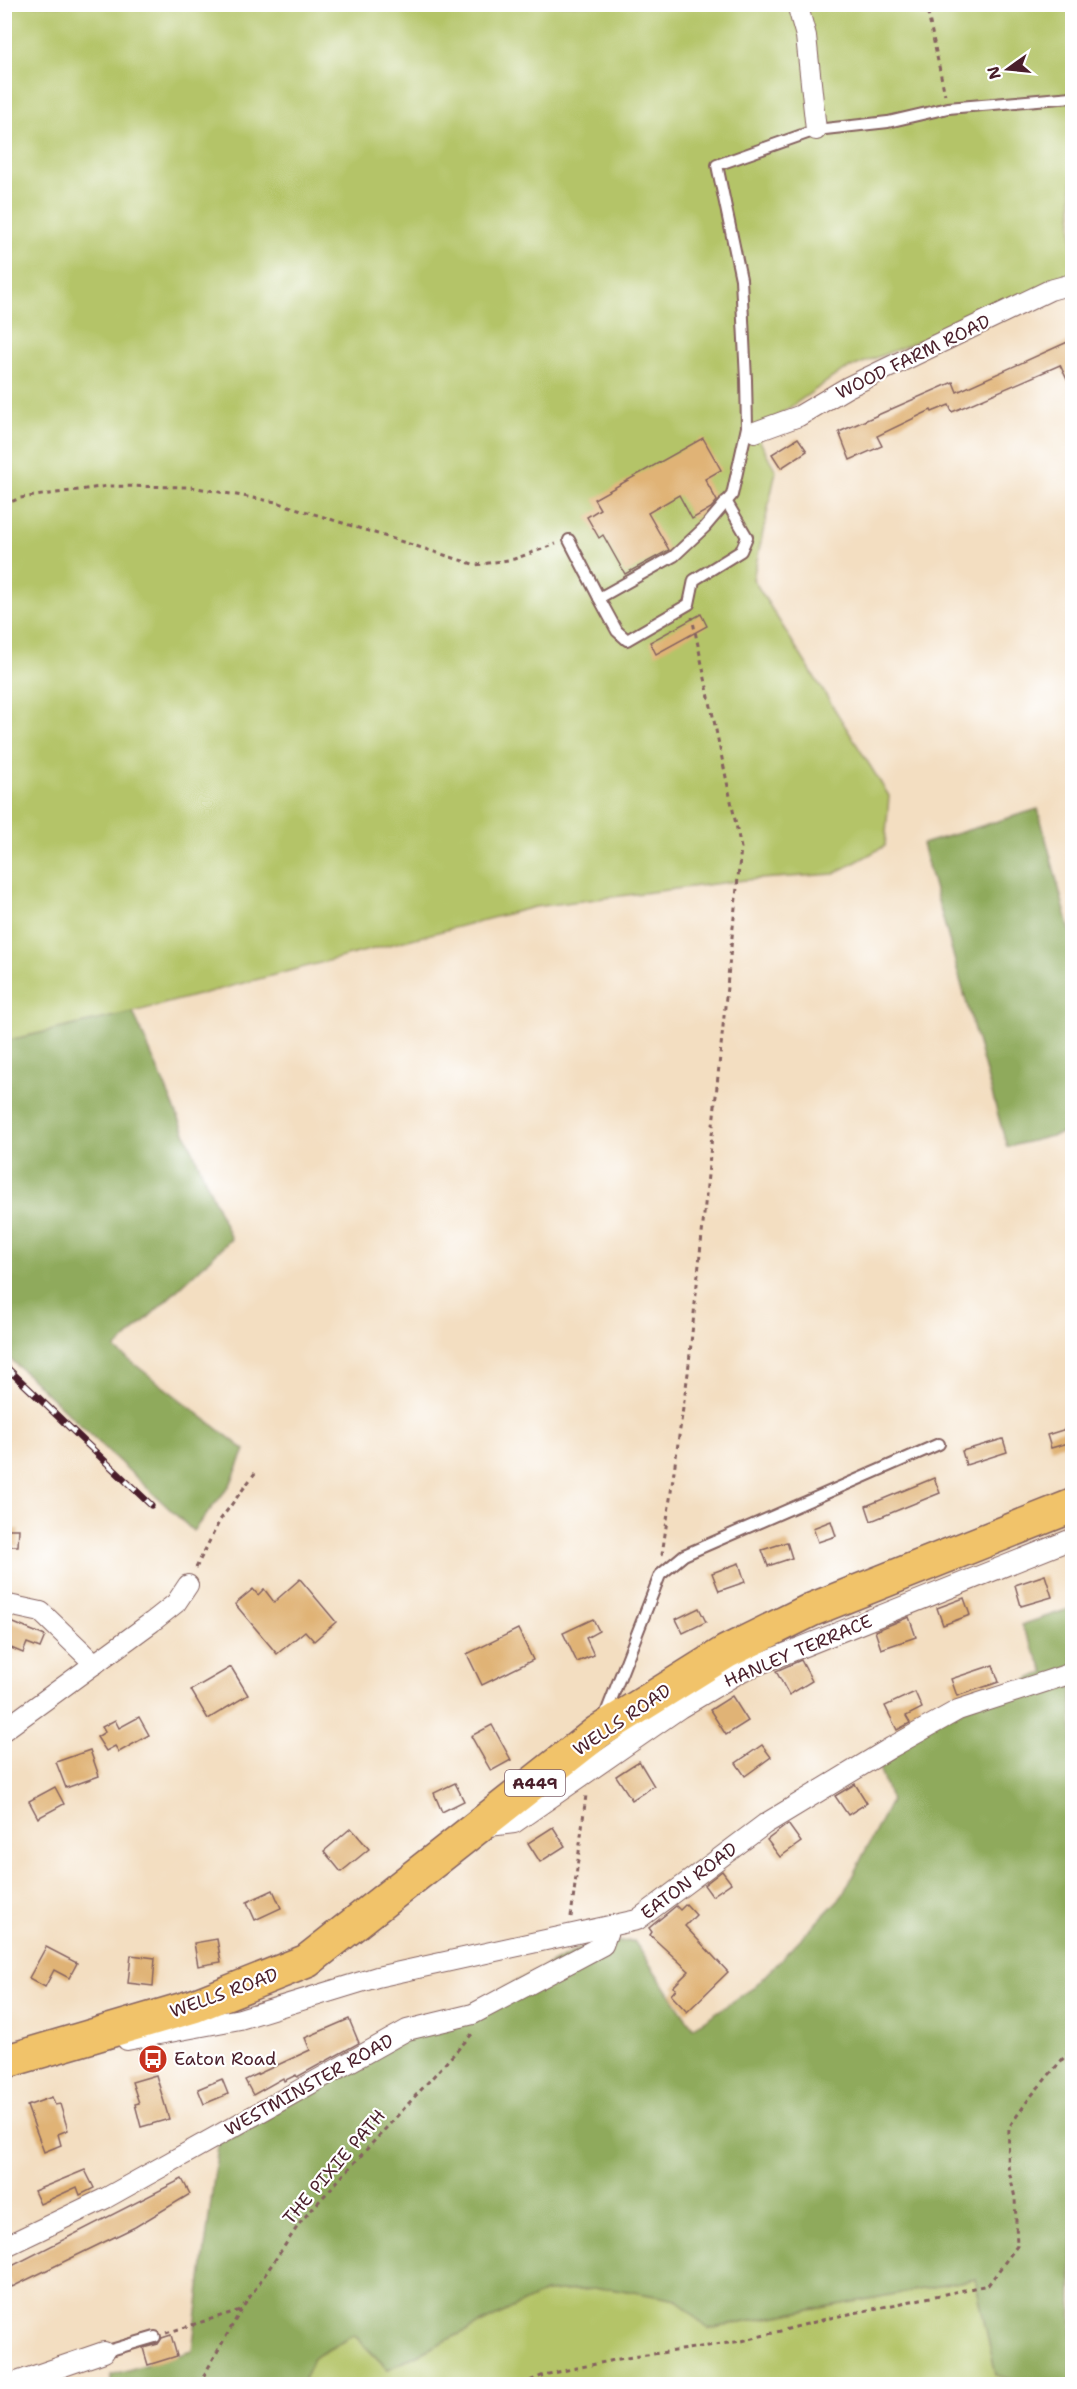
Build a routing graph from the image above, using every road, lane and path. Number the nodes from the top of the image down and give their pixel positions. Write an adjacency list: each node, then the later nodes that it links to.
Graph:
1 (797, 4): 5 (street)
2 (926, 4): 4 (path)
3 (1072, 97): 4 (lane)
4 (948, 108): 5 (lane)
5 (816, 130): 7 (lane)
6 (1072, 284): 7 (street, WOOD FARM ROAD)
7 (751, 429): 8 (lane)
8 (726, 501): 11 (lane); 12 (lane)
9 (4, 505): 10 (path)
10 (569, 540): 11 (lane)
11 (599, 598): 12 (lane)
12 (689, 604): 17 (path)
13 (939, 1444): 17 (lane)
14 (255, 1473): 18 (path)
15 (1072, 1506): 23 (highway, WELLS ROAD / A449)
16 (1072, 1539): 24 (street, HANLEY TERRACE)
17 (660, 1575): 23 (lane)
18 (188, 1585): 20 (street)
19 (4, 1604): 20 (street)
20 (95, 1664): 22 (street)
21 (1072, 1673): 26 (street, EATON ROAD)
22 (4, 1730)
23 (598, 1732): 25 (highway, WELLS ROAD / A449)
24 (588, 1771): 25 (street, HANLEY TERRACE); 27 (path)
25 (478, 1827): 29 (highway, WELLS ROAD / A449)
26 (609, 1928): 27 (street, EATON ROAD); 32 (street, WESTMINSTER ROAD)
27 (568, 1936): 29 (street, EATON ROAD)
28 (475, 2031): 33 (path, THE PIXIE PATH)
29 (99, 2034): 31 (highway, WELLS ROAD / A449)
30 (1072, 2048): 38 (path)
31 (4, 2062)
32 (4, 2247)
33 (242, 2310): 34 (path); 37 (path, THE PIXIE PATH)
34 (155, 2337): 35 (lane)
35 (104, 2352): 36 (street)
36 (11, 2385)
37 (199, 2385)
38 (522, 2385)

